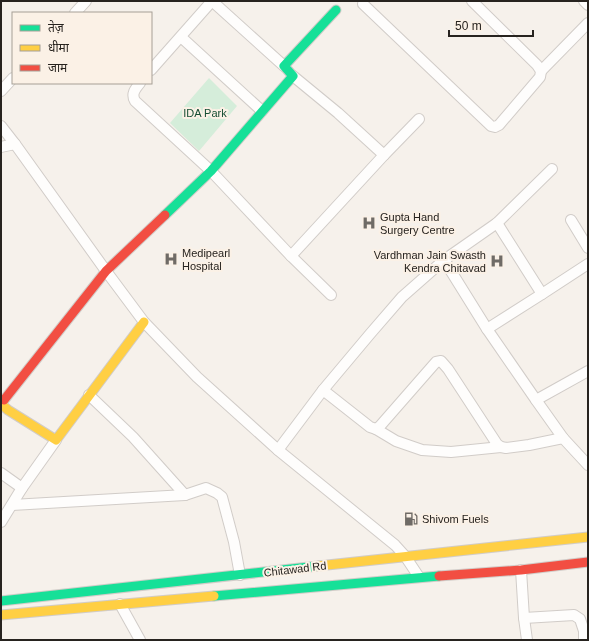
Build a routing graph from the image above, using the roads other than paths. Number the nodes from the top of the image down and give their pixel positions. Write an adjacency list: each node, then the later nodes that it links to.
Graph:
1 (86, 1): 8 (street)
2 (212, 1): 10 (street); 11 (street)
3 (472, 1): 13 (street)
4 (584, 1): 6 (street)
5 (363, 4): 13 (street)
6 (588, 5)
7 (336, 10): 11 (main road)
8 (76, 12)
9 (588, 23): 13 (street)
10 (181, 37): 12 (street); 18 (street)
11 (284, 66): 14 (main road)
12 (152, 69)
13 (541, 71)
14 (293, 76): 18 (main road); 23 (street)
15 (12, 79): 17 (street)
16 (139, 84): 25 (street)
17 (1, 91)
18 (262, 111): 25 (main road)
19 (418, 119): 23 (street)
20 (1, 126): 21 (street)
21 (15, 144): 22 (street); 32 (street)
22 (1, 147)
23 (384, 155): 29 (street)
24 (552, 169): 27 (street)
25 (211, 171): 29 (street); 32 (main road)
26 (571, 220): 28 (street)
27 (497, 223): 30 (street); 33 (street)
28 (588, 248)
29 (291, 256): 34 (street)
30 (444, 260): 36 (street); 38 (street)
31 (588, 264): 33 (street)
32 (106, 271): 35 (street); 43 (main road)
33 (542, 294): 36 (street)
34 (330, 295)
35 (144, 322): 39 (main road); 45 (street)
36 (487, 329): 40 (street)
37 (588, 371): 40 (street)
38 (323, 390): 41 (street); 45 (street)
39 (89, 396): 43 (main road); 49 (street)
40 (536, 400): 42 (street)
41 (376, 429): 44 (street); 44 (street)
42 (563, 438): 44 (street); 46 (street)
43 (56, 440): 48 (street)
44 (501, 447)
45 (278, 450): 53 (street)
46 (588, 465)
47 (1, 473): 48 (street)
48 (22, 488): 50 (street)
49 (185, 495): 50 (street); 56 (street)
50 (12, 505): 51 (street)
51 (1, 522)
52 (588, 537): 53 (main road, Chitawad Rd)
53 (405, 556): 56 (main road, Chitawad Rd); 57 (street)
54 (588, 562): 55 (main road, Chitawad Rd)
55 (521, 570): 57 (main road, Chitawad Rd); 61 (street)
56 (240, 575): 58 (main road, Chitawad Rd)
57 (419, 576): 59 (main road, Chitawad Rd)
58 (1, 601)
59 (120, 604): 60 (main road, Chitawad Rd); 62 (street)
60 (1, 615)
61 (524, 618): 63 (street); 64 (street)
62 (140, 640)
63 (527, 640)
64 (584, 640)

